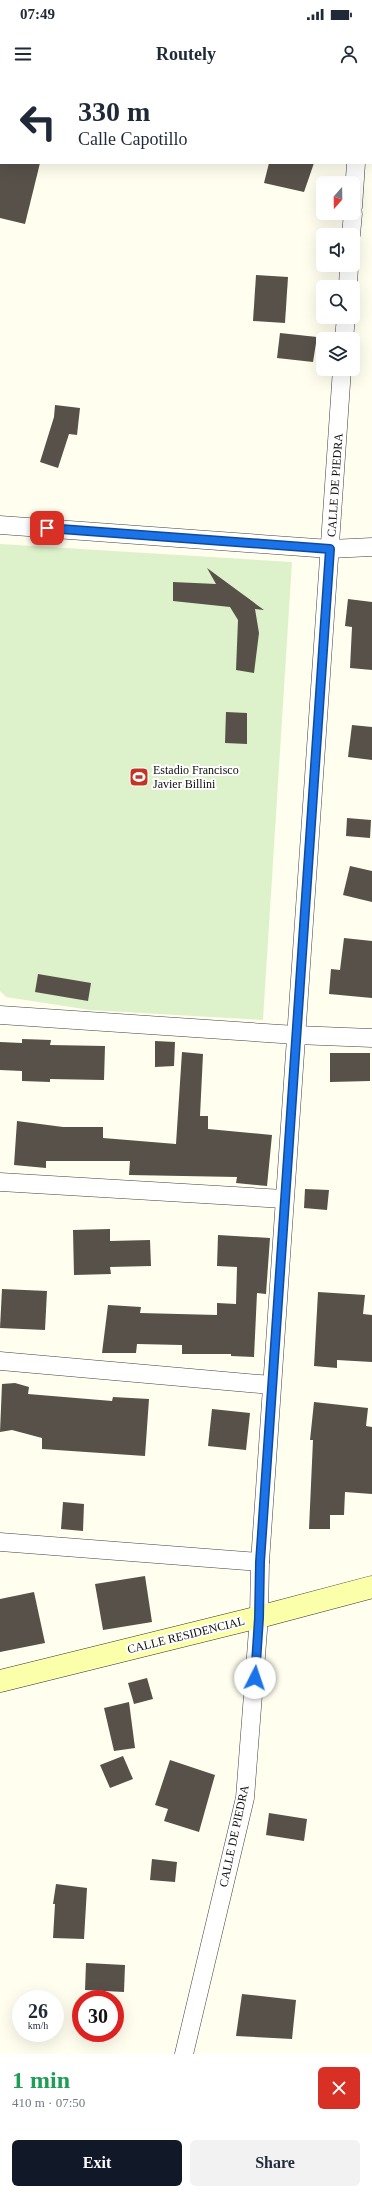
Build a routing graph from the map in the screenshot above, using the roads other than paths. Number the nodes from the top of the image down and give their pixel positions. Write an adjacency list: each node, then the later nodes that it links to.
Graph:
1 (356, 164): 2 (street)
2 (355, 176)
3 (342, 376): 6 (street, CALLE DE PIEDRA)
4 (0, 525): 6 (street)
5 (372, 547): 6 (street)
6 (330, 549): 8 (street, CALLE DE PIEDRA)
7 (0, 1015): 8 (street)
8 (296, 1035): 9 (street); 11 (street, CALLE DE PIEDRA)
9 (372, 1038)
10 (0, 1182): 11 (street)
11 (284, 1200): 13 (street, CALLE DE PIEDRA)
12 (0, 1361): 13 (street)
13 (272, 1385): 15 (street, CALLE DE PIEDRA)
14 (0, 1542): 15 (street)
15 (260, 1562): 17 (street, CALLE DE PIEDRA)
16 (372, 1586): 17 (main road, CALLE RESIDENCIAL)
17 (259, 1618): 18 (main road, CALLE RESIDENCIAL); 19 (street, CALLE DE PIEDRA)
18 (0, 1681)
19 (184, 2054)

